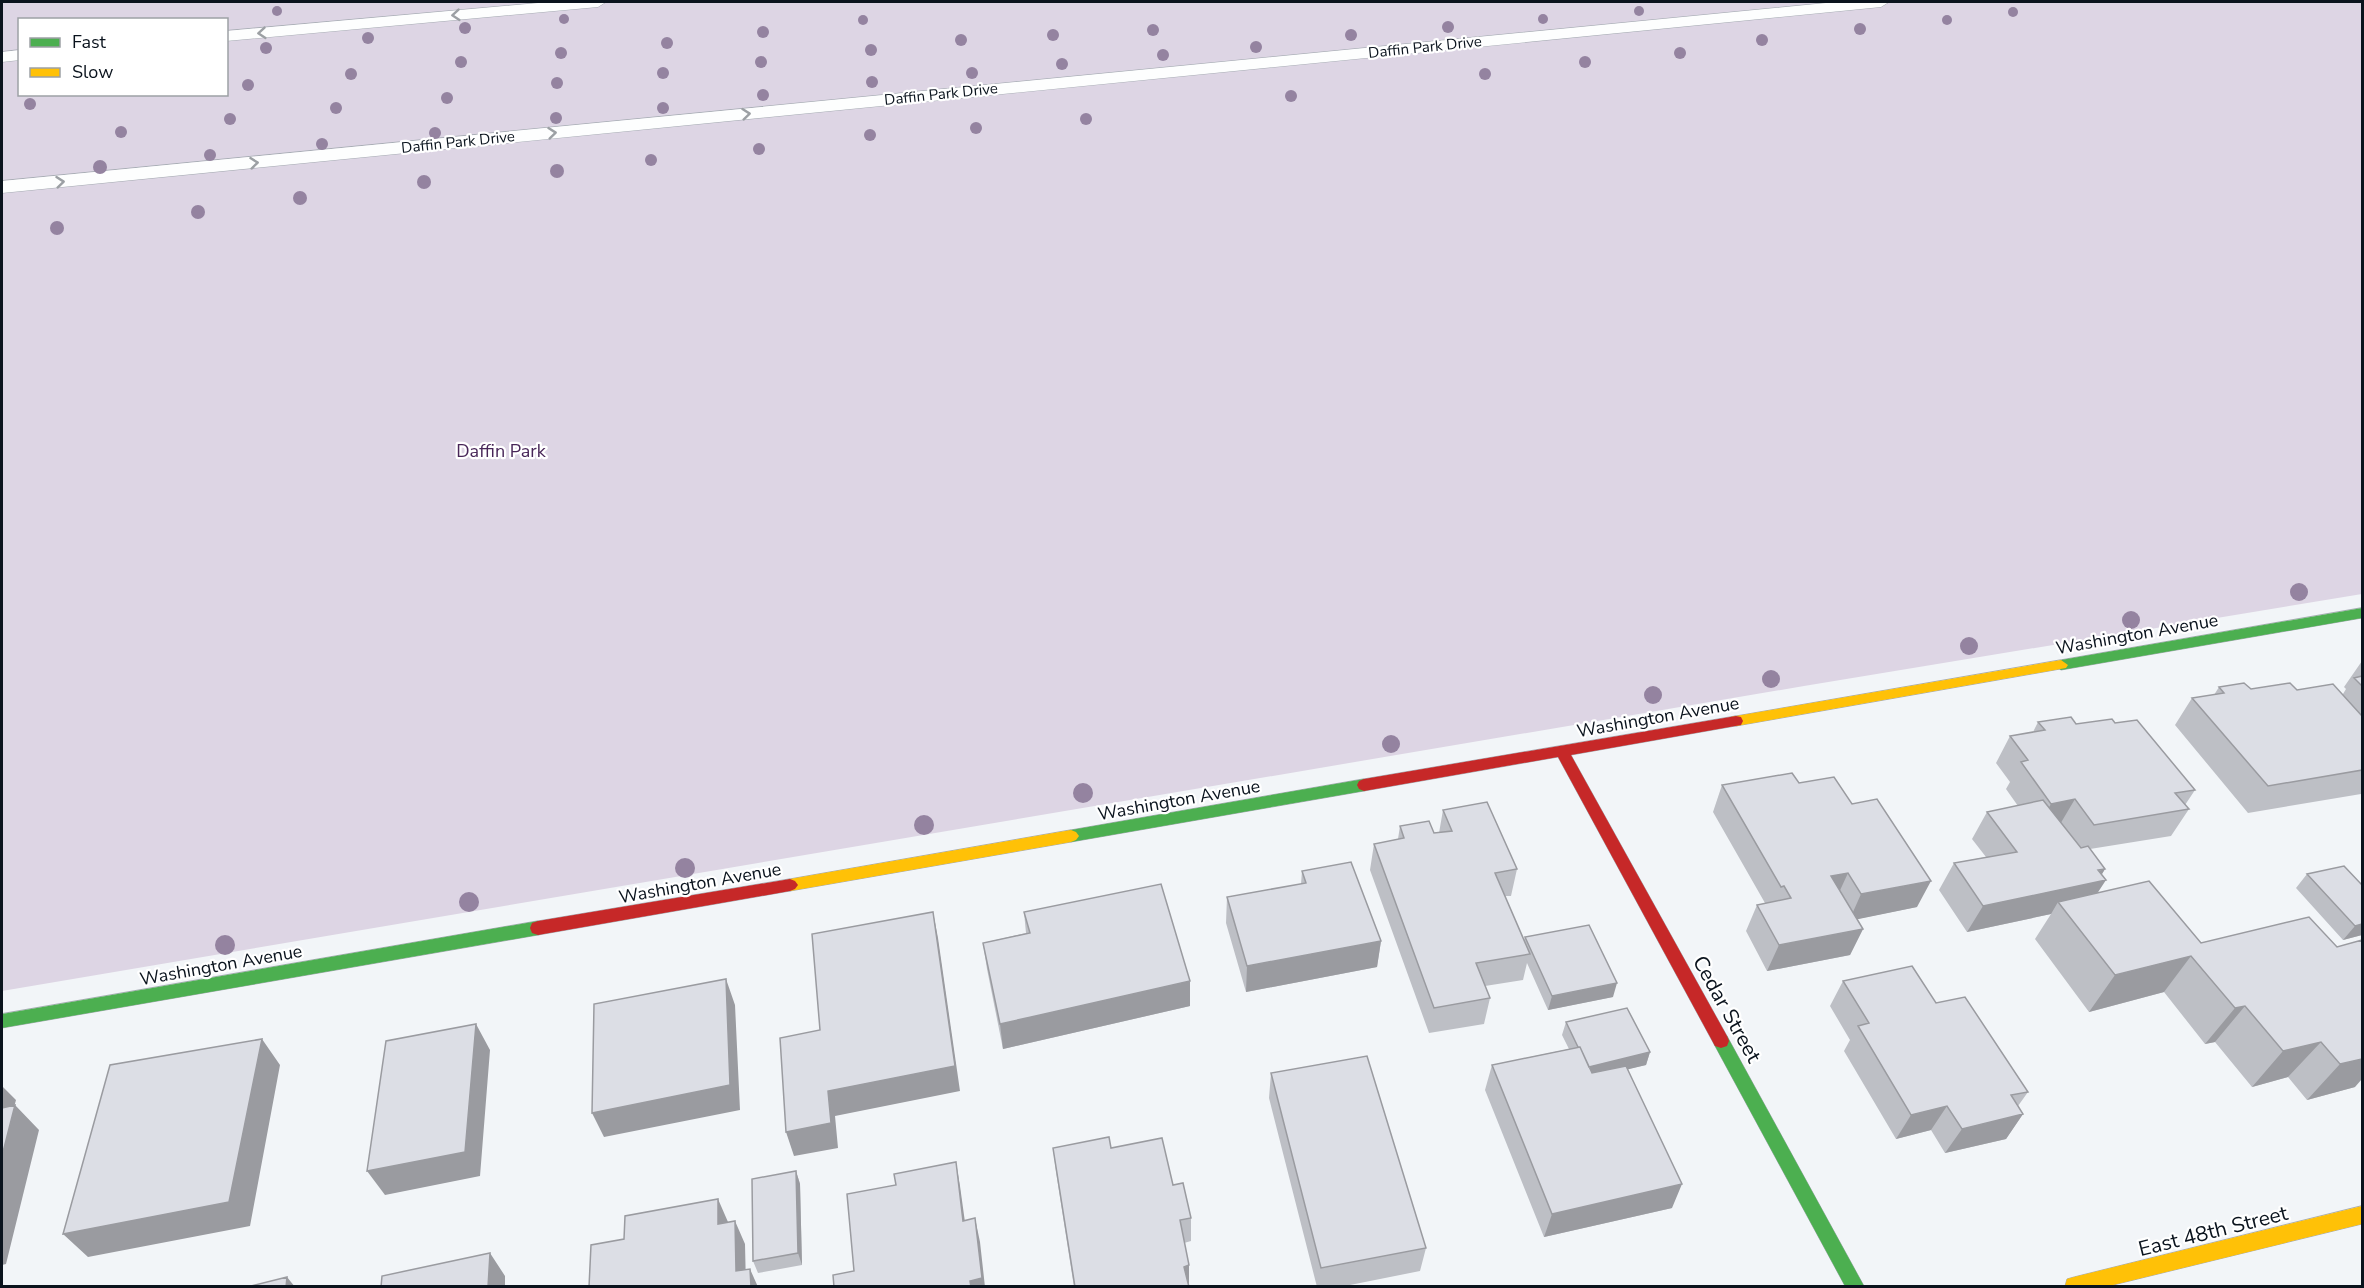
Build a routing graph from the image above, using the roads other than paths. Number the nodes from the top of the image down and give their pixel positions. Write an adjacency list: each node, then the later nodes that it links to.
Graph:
1 (598, 2): 3 (lane, one-way to 3)
2 (1881, 2): 6 (lane, Daffin Park Drive, one-way to 2)
3 (228, 36)
4 (18, 55): 5 (lane)
5 (2, 57)
6 (2, 188)
7 (2362, 613): 8 (street, Washington Avenue)
8 (1562, 752): 9 (street, Washington Avenue); 11 (street, Cedar Street)
9 (2, 1022)
10 (2362, 1215): 12 (street, East 48th Street)
11 (1855, 1287)
12 (2074, 1287)

